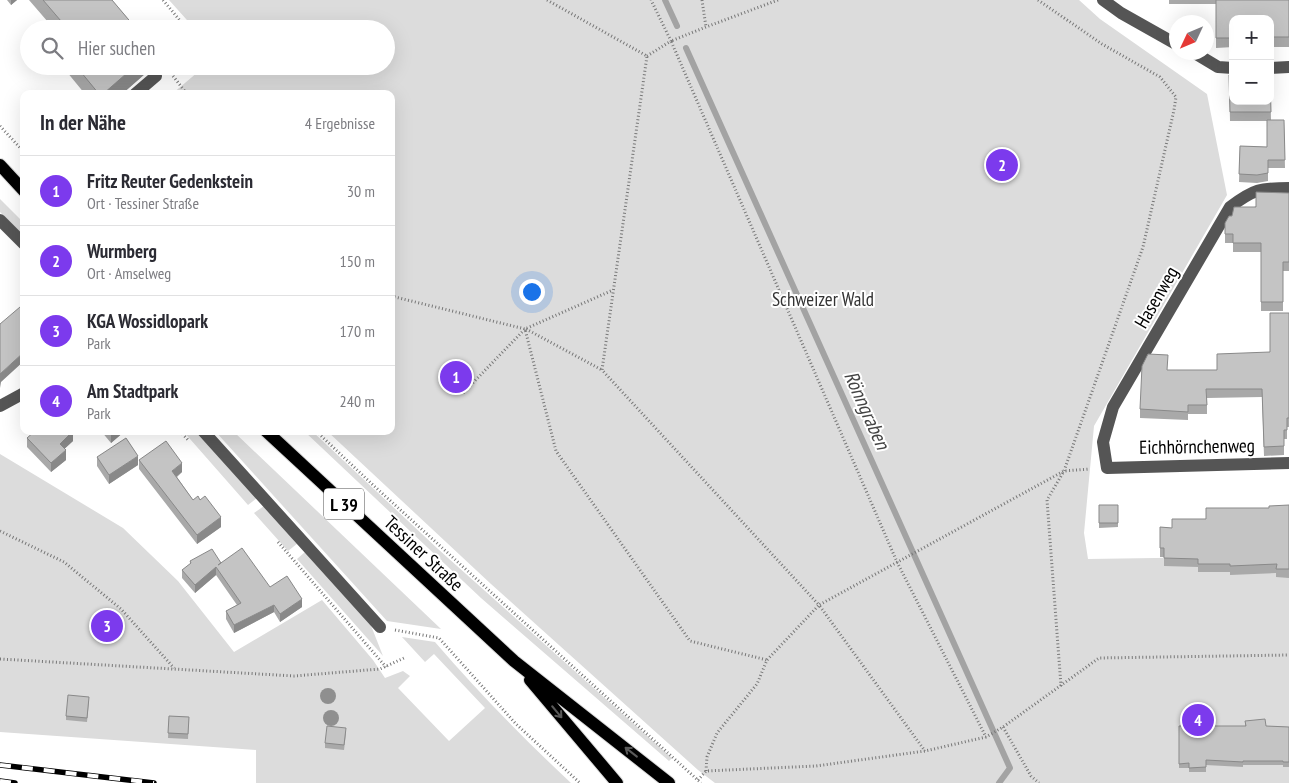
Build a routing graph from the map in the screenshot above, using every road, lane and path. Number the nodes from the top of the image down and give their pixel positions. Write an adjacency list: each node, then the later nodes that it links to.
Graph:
1 (163, 0): 8 (path)
2 (547, 0): 12 (path)
3 (651, 0): 11 (path)
4 (702, 0): 9 (path)
5 (778, 0): 9 (path)
6 (1038, 0): 42 (path)
7 (1103, 0): 10 (street)
8 (180, 20)
9 (706, 27): 11 (path)
10 (1169, 40)
11 (671, 42): 12 (path); 45 (path)
12 (647, 56): 28 (path)
13 (1207, 60): 14 (street)
14 (1229, 67)
15 (1274, 68): 16 (street)
16 (1289, 68)
17 (173, 75): 20 (path)
18 (156, 76): 19 (street)
19 (140, 90)
20 (184, 90)
21 (0, 126): 22 (path)
22 (20, 148)
23 (0, 165): 24 (main road)
24 (20, 187)
25 (1289, 188): 41 (street, Hasenweg)
26 (0, 220): 27 (street)
27 (20, 240)
28 (613, 290): 30 (path); 31 (path)
29 (395, 297): 30 (path)
30 (525, 329): 31 (path); 32 (path); 51 (path)
31 (602, 370): 46 (path)
32 (462, 394)
33 (20, 395): 34 (street)
34 (0, 406)
35 (183, 435): 39 (path)
36 (207, 435): 47 (street)
37 (270, 435): 52 (main road, Tessiner Straße / L 39)
38 (320, 435): 60 (path)
39 (192, 446)
40 (1289, 463): 41 (street, Eichhörnchenweg)
41 (1106, 468): 42 (path)
42 (1064, 471): 45 (path); 55 (path)
43 (0, 531): 54 (path)
44 (272, 536): 53 (path)
45 (897, 562): 46 (path); 57 (path)
46 (819, 605): 51 (path); 58 (path)
47 (380, 627): 61 (path)
48 (1289, 655): 55 (path)
49 (404, 658): 53 (path)
50 (0, 659): 54 (path)
51 (767, 660): 59 (path)
52 (514, 661): 62 (main road, Tessiner Straße / L 39, one-way to 62); 63 (main road, Tessiner Straße / L 39, one-way to 52)
53 (386, 667): 54 (path)
54 (174, 669)
55 (1061, 686): 56 (path)
56 (1003, 727): 57 (path); 64 (path)
57 (986, 737): 58 (path)
58 (925, 752): 59 (path)
59 (706, 771): 60 (path)
60 (700, 781)
61 (580, 783)
62 (618, 783)
63 (669, 783)
64 (1039, 783)

